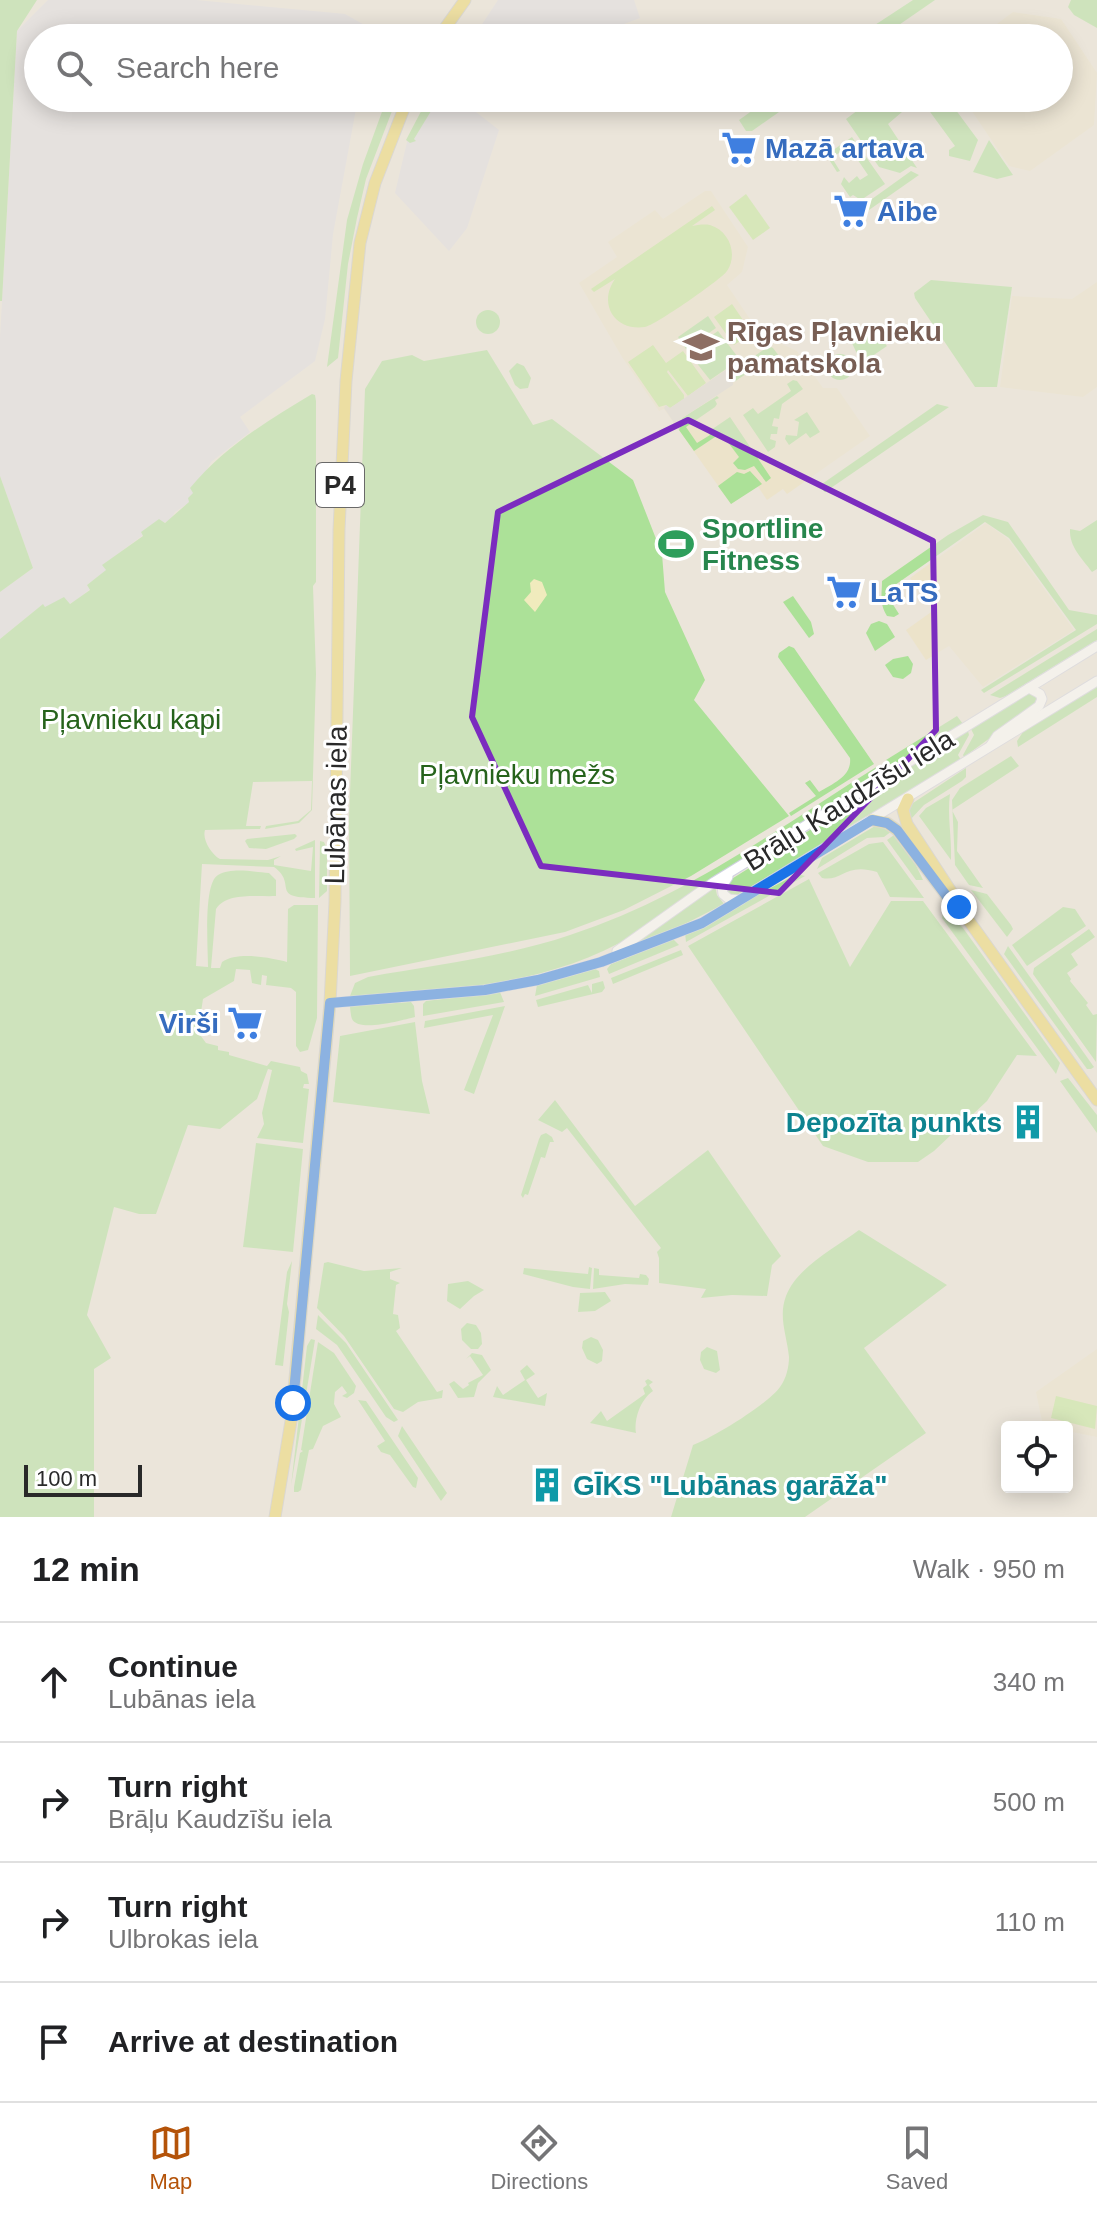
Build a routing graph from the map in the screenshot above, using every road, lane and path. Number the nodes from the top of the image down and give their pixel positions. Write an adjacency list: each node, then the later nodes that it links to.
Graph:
1 (465, 0): 2 (main road)
2 (448, 24)
3 (403, 112): 14 (main road, Lubānas iela / P4)
4 (1097, 646): 6 (street, Brāļu Kaudzīšu iela)
5 (1097, 681): 7 (street, Brāļu Kaudzīšu iela)
6 (1029, 688): 7 (street); 10 (street, Brāļu Kaudzīšu iela)
7 (986, 750): 8 (street, Brāļu Kaudzīšu iela)
8 (908, 799): 9 (street, Brāļu Kaudzīšu iela); 12 (main road)
9 (872, 820): 11 (street, Brāļu Kaudzīšu iela); 12 (main road)
10 (733, 872): 11 (street); 13 (street, Brāļu Kaudzīšu iela)
11 (740, 900): 13 (street, Brāļu Kaudzīšu iela)
12 (959, 907): 15 (main road)
13 (604, 960): 14 (street, Brāļu Kaudzīšu iela)
14 (330, 1003): 16 (main road, Lubānas iela / P4)
15 (1097, 1100)
16 (275, 1517)

